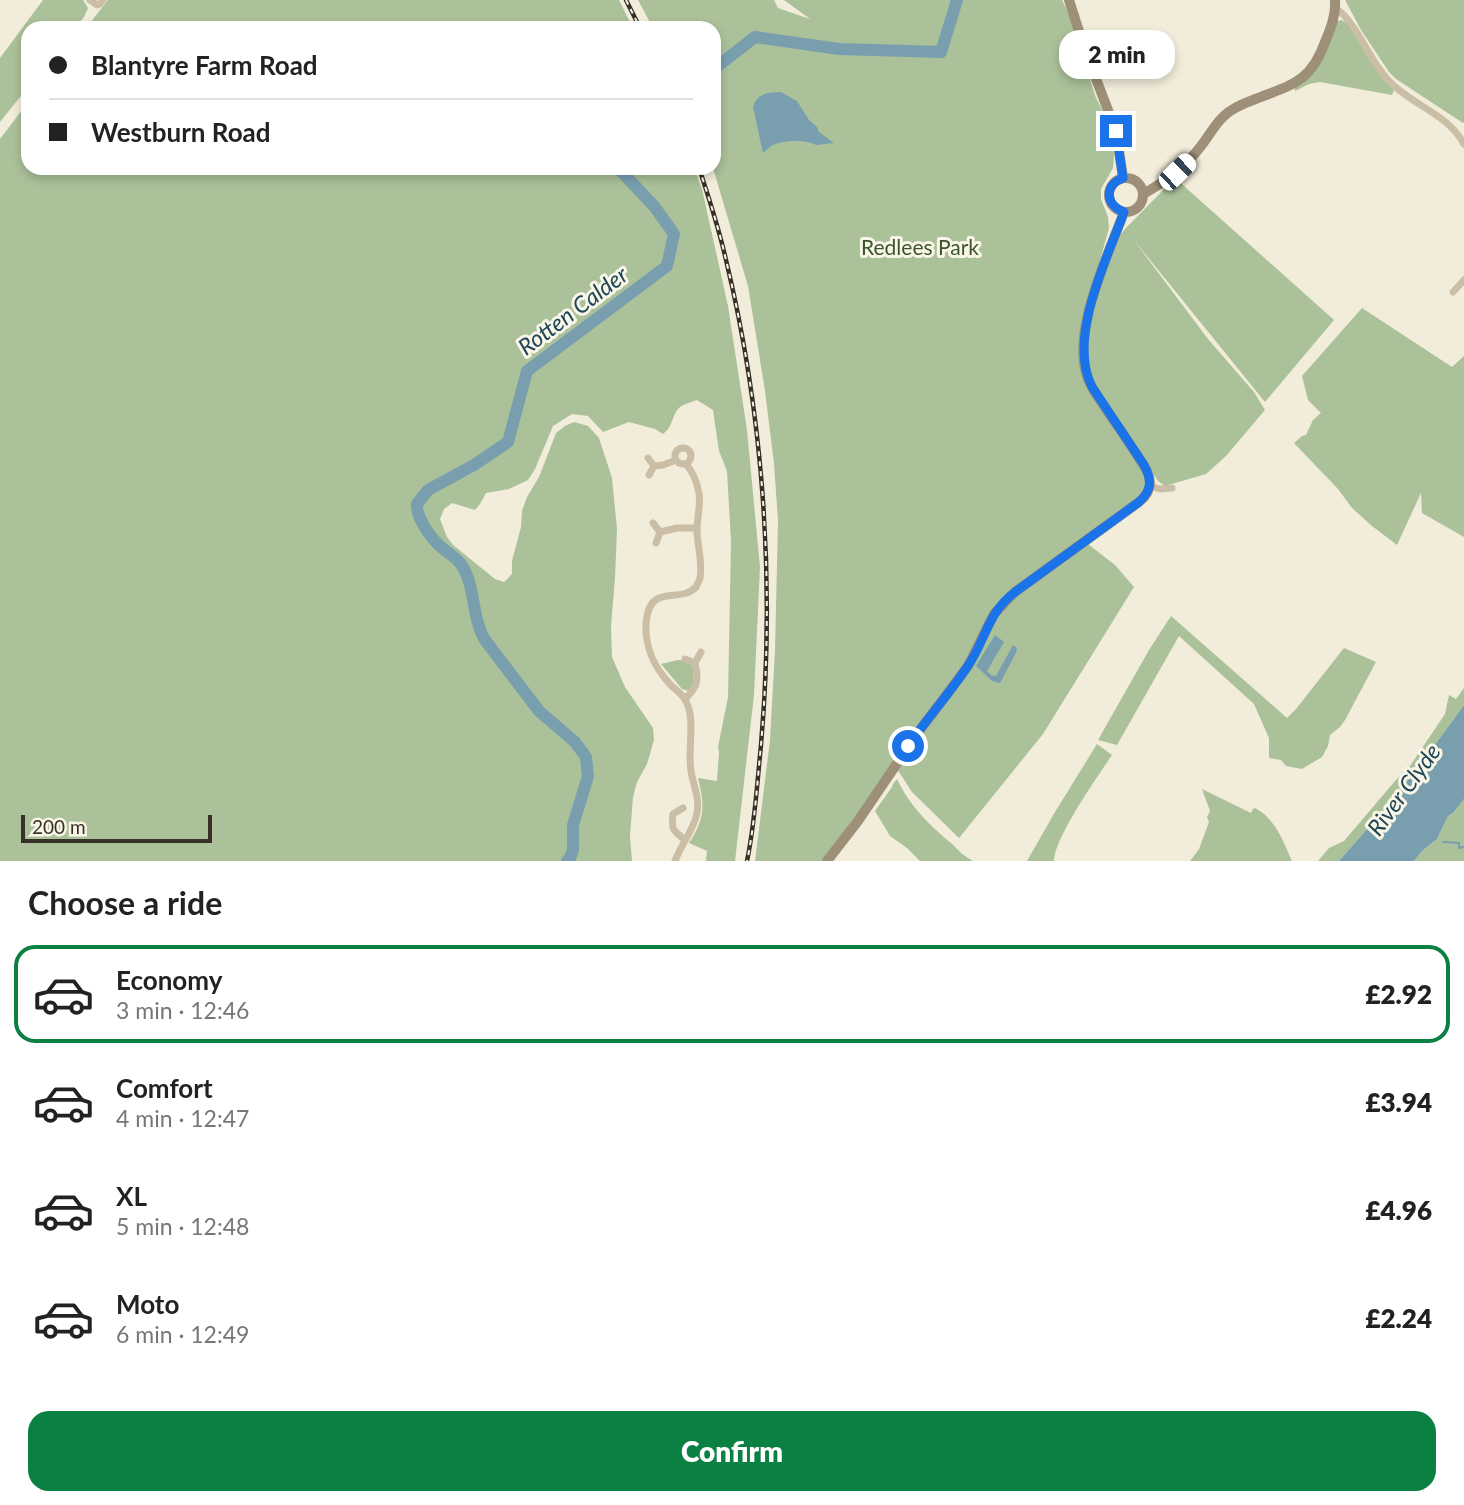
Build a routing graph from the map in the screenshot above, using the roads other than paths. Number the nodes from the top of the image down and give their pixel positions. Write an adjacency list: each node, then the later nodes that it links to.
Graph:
1 (1069, 0): 4 (main road)
2 (1335, 4): 3 (street); 5 (main road)
3 (1464, 144)
4 (1123, 178): 5 (main road); 6 (main road)
5 (1143, 194): 6 (main road)
6 (1124, 212): 14 (main road)
7 (1464, 280): 8 (street)
8 (1452, 292)
9 (648, 458): 12 (street)
10 (676, 460): 11 (street); 11 (street); 12 (street)
11 (686, 464): 17 (street)
12 (654, 466): 13 (street)
13 (649, 475)
14 (1150, 486): 15 (street); 29 (main road)
15 (1172, 488)
16 (653, 523): 18 (street)
17 (697, 528): 18 (street); 23 (street)
18 (660, 532): 19 (street)
19 (656, 543)
20 (701, 652): 22 (street)
21 (685, 659): 22 (street)
22 (695, 663): 23 (street)
23 (685, 699): 27 (street)
24 (666, 807): 26 (street)
25 (683, 808): 26 (street)
26 (673, 814): 27 (street)
27 (684, 839): 28 (street)
28 (675, 861)
29 (827, 861)

